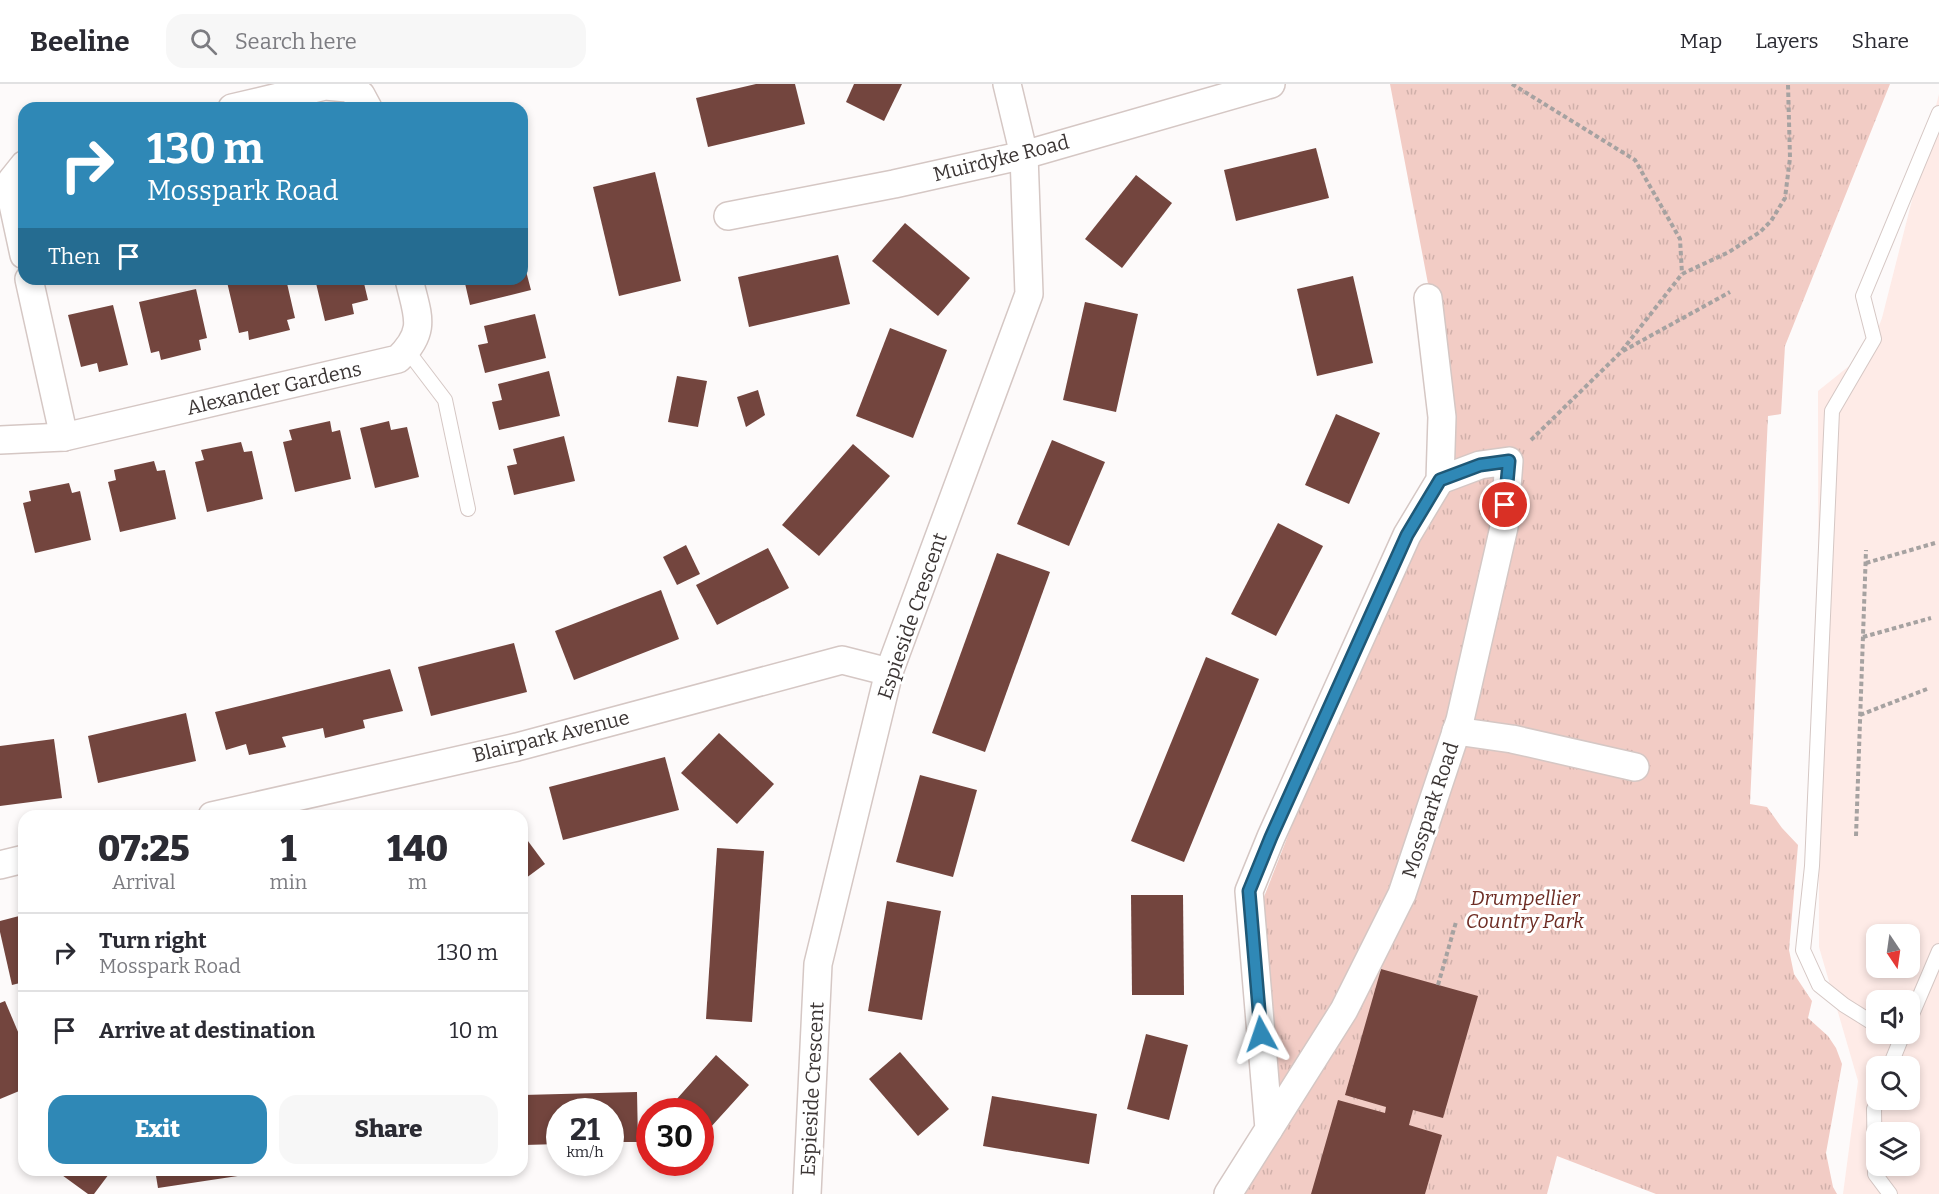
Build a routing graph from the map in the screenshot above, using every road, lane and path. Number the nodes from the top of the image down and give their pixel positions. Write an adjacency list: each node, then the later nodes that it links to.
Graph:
1 (1007, 84): 8 (street, Espieside Crescent)
2 (1271, 84): 8 (street, Muirdyke Road)
3 (1512, 84): 12 (path)
4 (1788, 84): 12 (path)
5 (257, 102): 6 (street)
6 (365, 102)
7 (1939, 113): 42 (lane)
8 (1024, 155): 10 (street, Muirdyke Road); 29 (street, Espieside Crescent)
9 (18, 172): 11 (street)
10 (728, 216)
11 (18, 227)
12 (1682, 274): 18 (path)
13 (30, 285): 19 (street)
14 (410, 285): 17 (street)
15 (1730, 292): 18 (path)
16 (1428, 298): 22 (street)
17 (407, 350): 19 (street, Alexander Gardens); 23 (lane)
18 (1620, 353): 21 (path)
19 (64, 437): 20 (street, Alexander Gardens)
20 (0, 440)
21 (1509, 461): 22 (street); 32 (street, Mosspark Road)
22 (1440, 480): 44 (street)
23 (468, 509)
24 (1935, 543): 26 (path)
25 (1866, 550): 26 (path)
26 (1866, 562): 28 (path)
27 (1931, 618): 28 (path)
28 (1863, 637): 31 (path)
29 (889, 672): 34 (street, Blairpark Avenue); 45 (street, Espieside Crescent)
30 (1927, 689): 31 (path)
31 (1860, 714): 35 (path)
32 (1456, 731): 33 (street); 44 (street, Mosspark Road)
33 (1635, 767)
34 (239, 810)
35 (1856, 836)
36 (18, 860): 37 (street)
37 (0, 865)
38 (1456, 922): 40 (path)
39 (1939, 951): 41 (lane)
40 (1438, 985)
41 (1920, 995)
42 (1866, 1019)
43 (1874, 1110): 47 (lane)
44 (1269, 1129): 46 (street, Mosspark Road)
45 (807, 1194)
46 (1228, 1194)
47 (1890, 1194)

